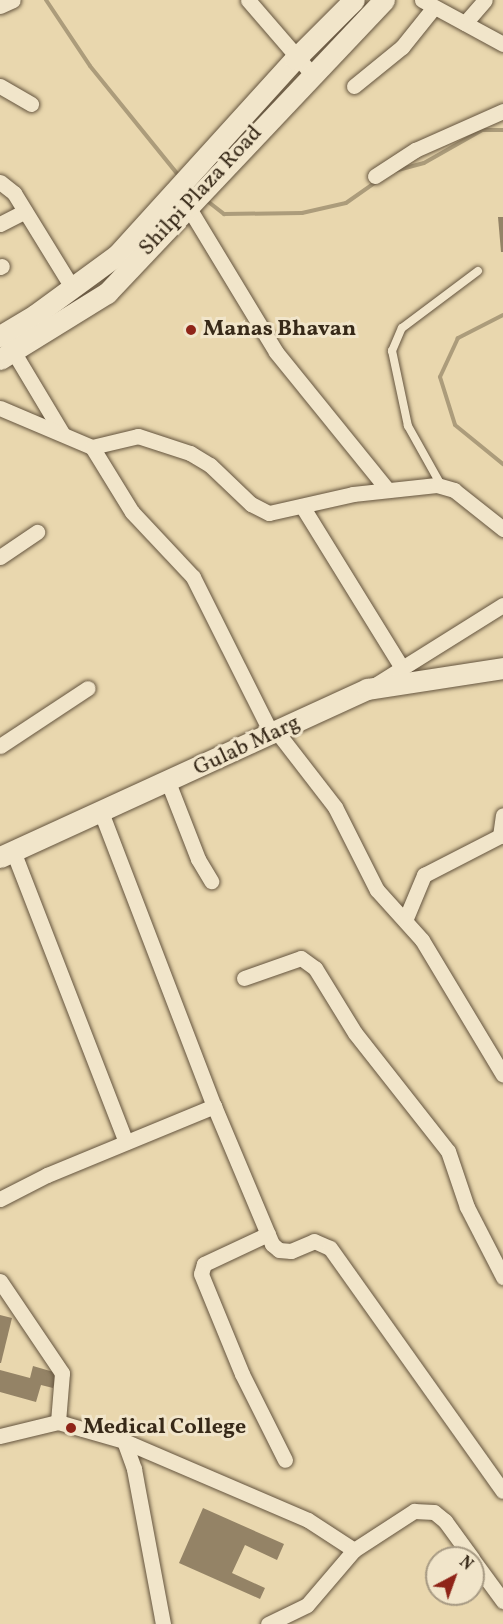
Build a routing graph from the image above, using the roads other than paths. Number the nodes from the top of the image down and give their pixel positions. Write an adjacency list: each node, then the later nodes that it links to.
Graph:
1 (13, 0): 7 (street)
2 (248, 0): 10 (street)
3 (354, 0): 10 (street, Shilpi Plaza Road)
4 (384, 0): 10 (street, Shilpi Plaza Road)
5 (485, 0): 8 (street)
6 (428, 3): 8 (street); 12 (street)
7 (0, 6)
8 (465, 23): 9 (street)
9 (503, 44)
10 (303, 66): 17 (street, Shilpi Plaza Road); 17 (street, Shilpi Plaza Road)
11 (0, 86): 13 (street)
12 (354, 86)
13 (31, 104)
14 (503, 111): 15 (street)
15 (375, 176)
16 (0, 182): 18 (street)
17 (180, 199): 21 (street, Shilpi Plaza Road); 22 (street, Shilpi Plaza Road); 27 (street)
18 (25, 211): 19 (street); 21 (street)
19 (0, 224)
20 (478, 271): 26 (lane)
21 (73, 289): 22 (street, Shilpi Plaza Road)
22 (4, 348): 24 (street)
23 (0, 408): 24 (street)
24 (62, 433): 25 (street)
25 (92, 447): 28 (street); 37 (street)
26 (441, 485): 27 (street); 29 (street)
27 (387, 489): 28 (street)
28 (302, 506): 33 (street)
29 (503, 529)
30 (37, 532): 31 (street)
31 (0, 557)
32 (503, 605): 33 (street)
33 (402, 668): 36 (street)
34 (503, 668): 36 (street, Gulab Marg)
35 (88, 688): 38 (street)
36 (367, 689): 37 (street, Gulab Marg)
37 (275, 734): 39 (street, Gulab Marg); 44 (street)
38 (0, 746)
39 (168, 782): 40 (street, Gulab Marg); 43 (street)
40 (100, 812): 42 (street, Gulab Marg); 47 (street)
41 (503, 815): 44 (street)
42 (7, 854): 48 (street)
43 (211, 881)
44 (406, 918): 46 (street)
45 (244, 978): 51 (street)
46 (503, 1075)
47 (214, 1106): 48 (street); 50 (street)
48 (126, 1142): 49 (street)
49 (0, 1199)
50 (268, 1234): 56 (street); 57 (street)
51 (503, 1277)
52 (0, 1281): 53 (street)
53 (58, 1422): 54 (street); 55 (street)
54 (0, 1436)
55 (124, 1441): 59 (street); 62 (street)
56 (285, 1460)
57 (503, 1491)
58 (463, 1546): 59 (street)
59 (354, 1550): 63 (street)
60 (485, 1577): 61 (street)
61 (503, 1601)
62 (163, 1624)
63 (268, 1624)

